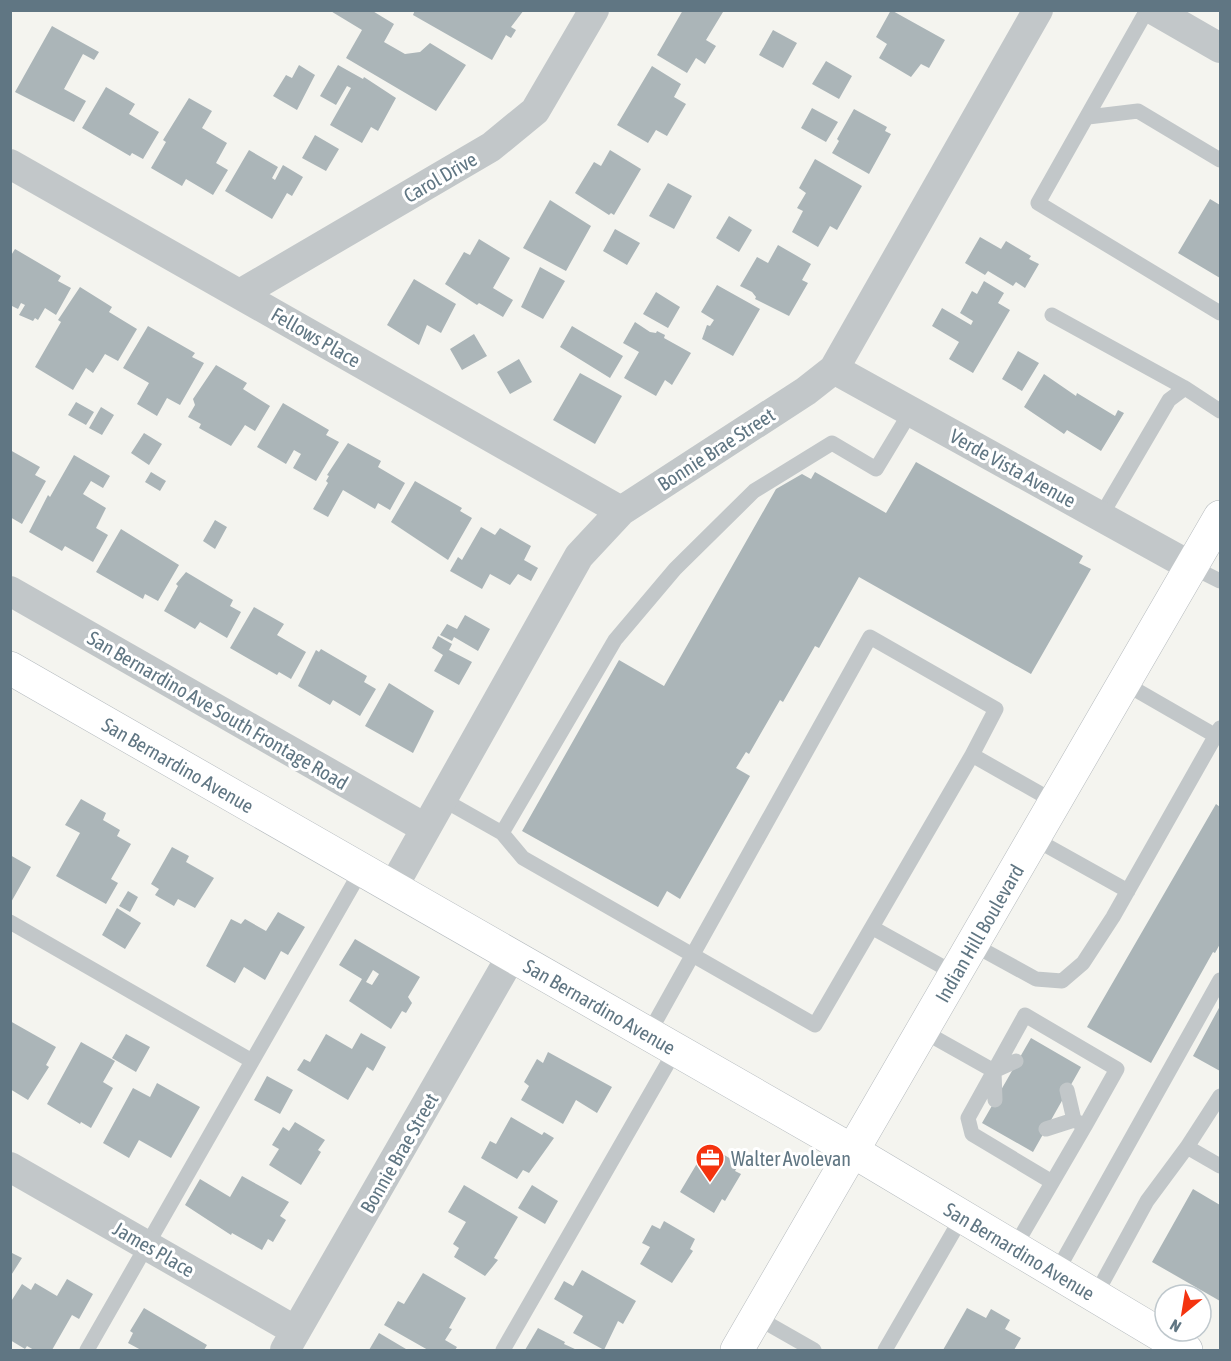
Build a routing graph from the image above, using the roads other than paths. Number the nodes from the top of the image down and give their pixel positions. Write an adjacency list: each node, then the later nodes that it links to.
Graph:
1 (594, 10): 9 (street, Carol Drive)
2 (1038, 10): 12 (street, Bonnie Brae Street)
3 (1148, 10): 6 (lane)
4 (1154, 10): 5 (street)
5 (1221, 48)
6 (1088, 117): 7 (lane); 10 (lane)
7 (1221, 160)
8 (10, 164): 9 (street, Fellows Place)
9 (240, 294): 16 (street, Fellows Place)
10 (1221, 313)
11 (1052, 315): 13 (lane)
12 (834, 369): 14 (street, Verde Vista Avenue); 16 (street, Bonnie Brae Street)
13 (1185, 388): 15 (lane); 17 (lane)
14 (911, 411): 17 (street, Verde Vista Avenue); 29 (lane)
15 (1221, 411)
16 (621, 511): 26 (street, Bonnie Brae Street)
17 (1101, 516): 19 (street, Verde Vista Avenue)
18 (1221, 517): 19 (main road, Indian Hill Boulevard)
19 (1191, 567): 20 (lane); 23 (main road, Indian Hill Boulevard)
20 (1221, 581)
21 (10, 591): 28 (street, San Bernardino Ave South Frontage Road)
22 (10, 668): 31 (main road, San Bernardino Avenue)
23 (1124, 682): 24 (lane); 27 (main road, Indian Hill Boulevard)
24 (1218, 732): 33 (lane)
25 (972, 755): 27 (lane); 35 (lane); 37 (lane)
26 (442, 799): 28 (street, Bonnie Brae Street); 29 (lane)
27 (1055, 802): 30 (main road, Indian Hill Boulevard)
28 (425, 828): 32 (street, Bonnie Brae Street)
29 (502, 833): 37 (lane)
30 (1034, 838): 33 (lane); 36 (main road, Indian Hill Boulevard)
31 (362, 869): 32 (main road, San Bernardino Avenue); 43 (lane)
32 (393, 887): 38 (main road, San Bernardino Avenue)
33 (1128, 891): 36 (lane)
34 (10, 922): 43 (lane)
35 (873, 928): 37 (lane); 39 (lane)
36 (972, 944): 39 (main road, Indian Hill Boulevard)
37 (693, 954): 42 (lane)
38 (512, 955): 42 (main road, San Bernardino Avenue); 62 (street, Bonnie Brae Street)
39 (954, 974): 41 (main road, Indian Hill Boulevard)
40 (1221, 980): 59 (lane)
41 (921, 1030): 45 (lane); 52 (main road, Indian Hill Boulevard)
42 (662, 1041): 52 (main road, San Bernardino Avenue); 64 (lane)
43 (252, 1061): 57 (lane)
44 (1016, 1061): 45 (lane)
45 (994, 1071): 48 (lane); 49 (lane); 55 (lane)
46 (1067, 1090): 49 (lane)
47 (1221, 1096): 51 (lane)
48 (995, 1100)
49 (1080, 1123): 50 (lane); 55 (lane)
50 (1046, 1129)
51 (1187, 1147): 53 (lane); 60 (lane)
52 (851, 1150): 56 (main road, San Bernardino Avenue); 61 (main road, Indian Hill Boulevard)
53 (1221, 1166)
54 (10, 1167): 57 (street, James Place)
55 (1052, 1182): 58 (lane)
56 (962, 1217): 58 (main road, San Bernardino Avenue); 67 (lane)
57 (147, 1245): 62 (street, James Place); 63 (lane)
58 (1014, 1248): 59 (main road, San Bernardino Avenue)
59 (1056, 1273): 60 (main road, San Bernardino Avenue)
60 (1095, 1296): 68 (main road, San Bernardino Avenue)
61 (756, 1317): 65 (main road, Indian Hill Boulevard); 66 (lane)
62 (291, 1341)
63 (87, 1350)
64 (503, 1350)
65 (737, 1350)
66 (814, 1350)
67 (885, 1350)
68 (1186, 1350)

